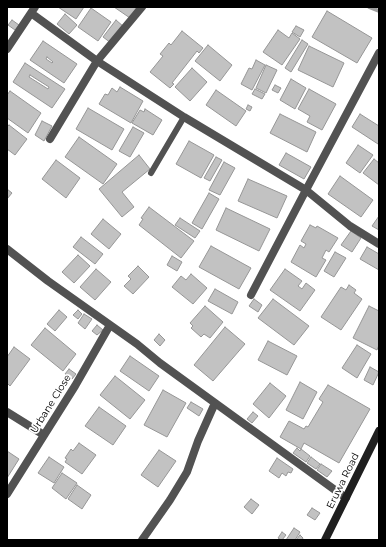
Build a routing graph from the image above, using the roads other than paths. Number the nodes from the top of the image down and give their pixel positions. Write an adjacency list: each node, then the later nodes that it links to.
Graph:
1 (142, 7): 5 (street)
2 (33, 10): 3 (street); 5 (street)
3 (7, 49)
4 (379, 54): 9 (street)
5 (97, 61): 6 (street); 7 (street)
6 (184, 117): 8 (lane); 9 (street)
7 (50, 139)
8 (151, 173)
9 (306, 190): 10 (street); 12 (street)
10 (379, 244)
11 (7, 249): 13 (street)
12 (251, 295)
13 (110, 324): 14 (street); 17 (street, Urbane Close)
14 (215, 403): 19 (street); 20 (street)
15 (7, 412): 17 (street)
16 (378, 434): 19 (main road, Eruwa Road)
17 (44, 435): 18 (street, Urbane Close)
18 (7, 494)
19 (346, 498): 21 (main road, Eruwa Road)
20 (142, 540)
21 (325, 540)

